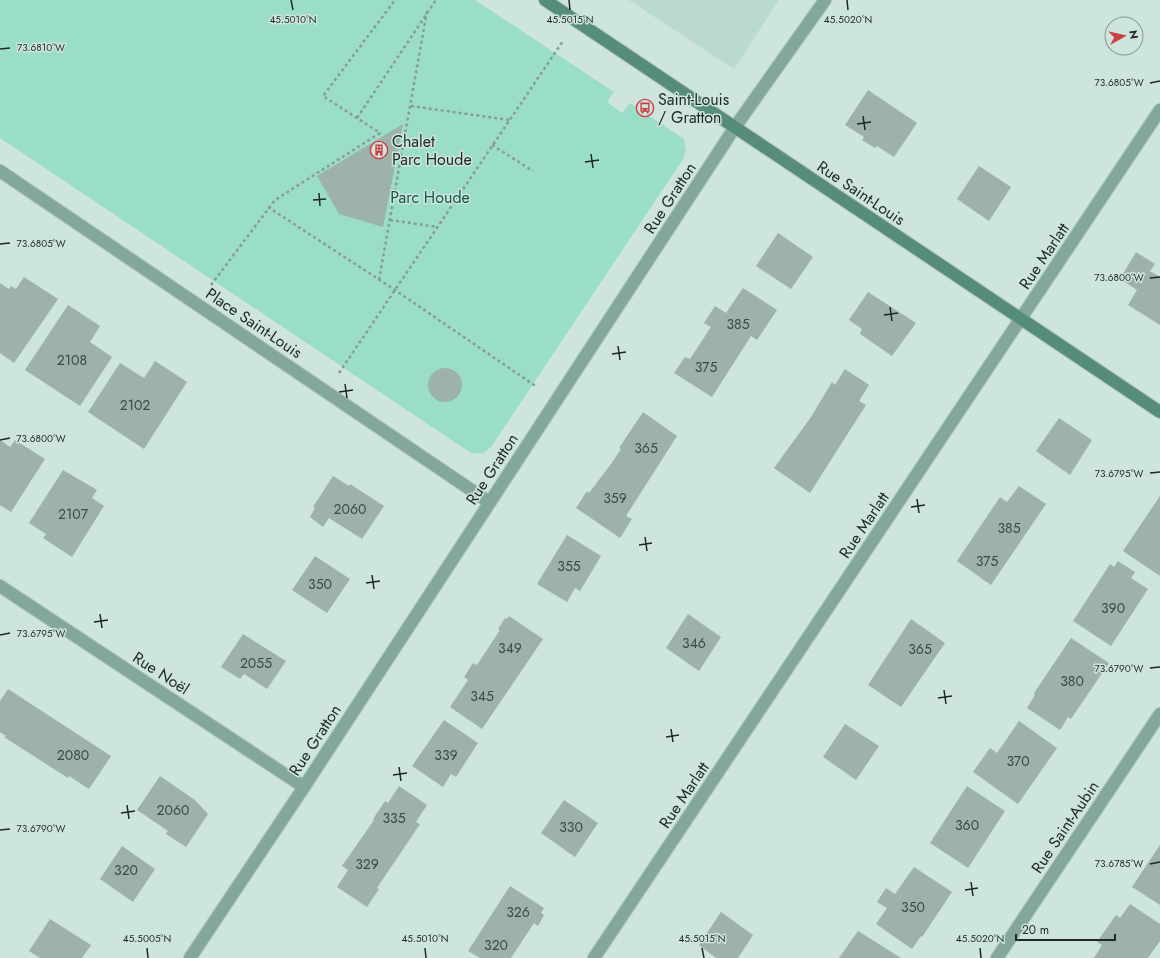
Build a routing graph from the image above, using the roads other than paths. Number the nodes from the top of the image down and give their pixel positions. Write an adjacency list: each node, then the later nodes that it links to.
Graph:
1 (545, 0): 4 (street, Rue Saint-Louis)
2 (825, 0): 4 (street, Rue Gratton)
3 (1160, 110): 6 (street, Rue Marlatt)
4 (735, 128): 6 (street, Rue Saint-Louis); 8 (street, Rue Gratton)
5 (0, 171): 8 (street, Place Saint-Louis)
6 (1021, 319): 7 (street, Rue Saint-Louis); 13 (street, Rue Marlatt)
7 (1160, 412)
8 (489, 502): 11 (street, Rue Gratton)
9 (0, 586): 11 (street, Rue Noël)
10 (1160, 714): 14 (street, Rue Saint-Aubin)
11 (304, 787): 12 (street, Rue Gratton)
12 (190, 958)
13 (594, 958)
14 (997, 958)

